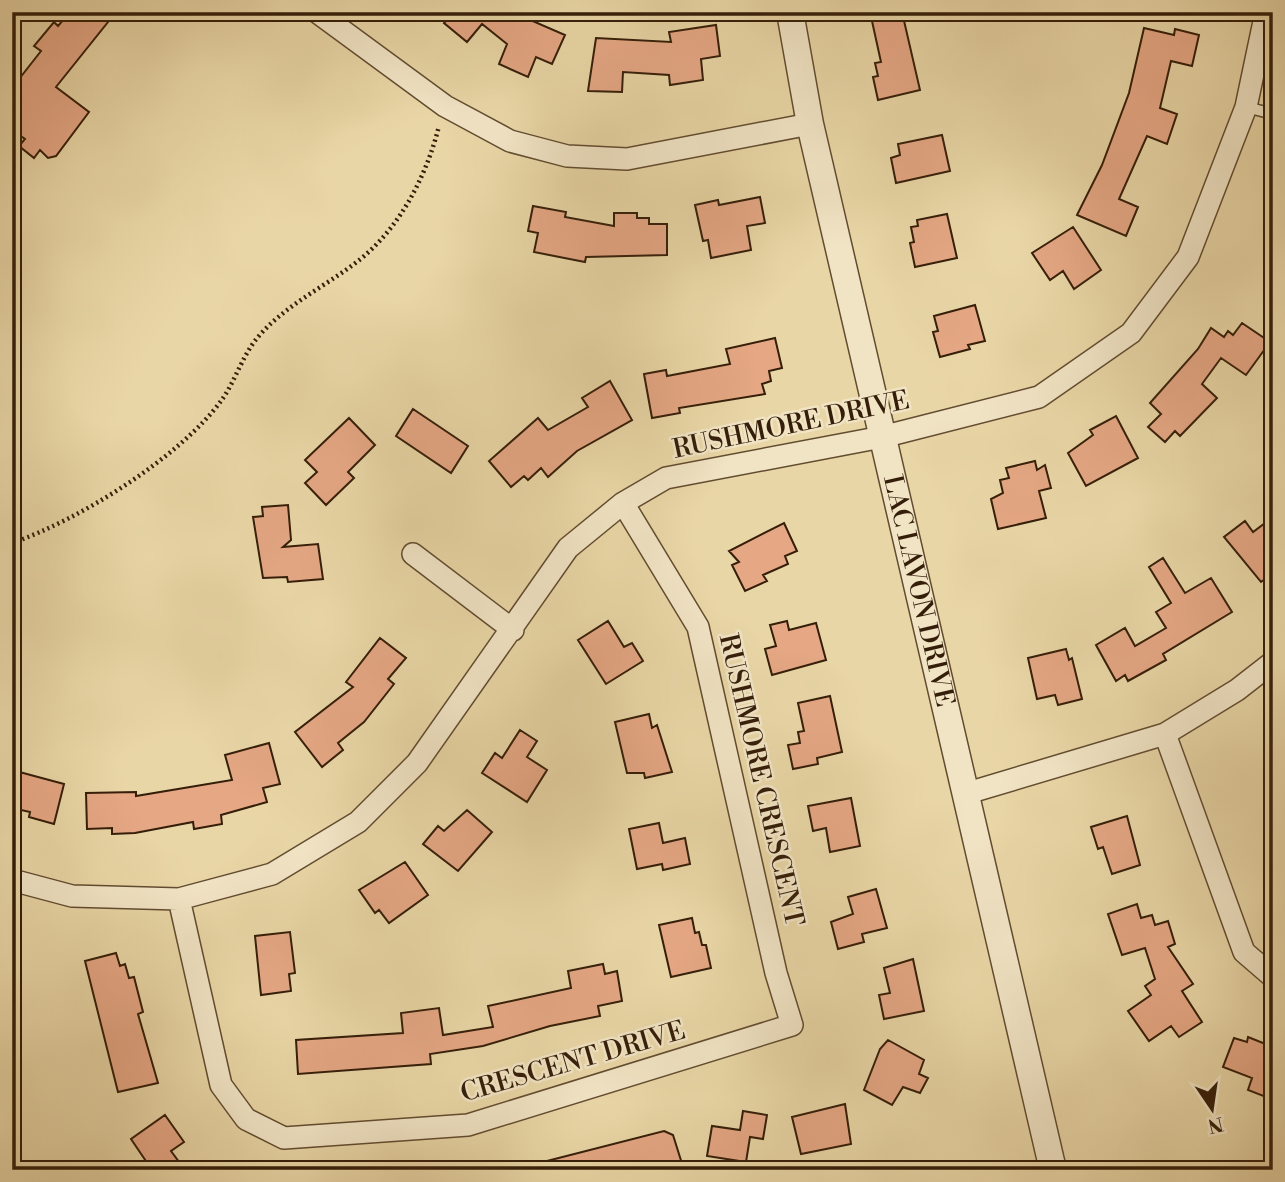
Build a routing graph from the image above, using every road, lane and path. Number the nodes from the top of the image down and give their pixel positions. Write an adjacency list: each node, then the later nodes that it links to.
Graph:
1 (317, 12): 4 (street)
2 (790, 12): 7 (street, LAC LAVON DRIVE)
3 (1266, 12): 5 (street, RUSHMORE DRIVE)
4 (445, 106): 7 (street); 10 (path)
5 (1245, 107): 6 (lane); 8 (street, RUSHMORE DRIVE)
6 (1273, 114)
7 (810, 124): 8 (street, LAC LAVON DRIVE)
8 (882, 437): 9 (street, RUSHMORE DRIVE); 15 (street, LAC LAVON DRIVE)
9 (623, 503): 12 (street, RUSHMORE DRIVE); 19 (street, RUSHMORE CRESCENT)
10 (12, 543)
11 (413, 554): 12 (street)
12 (513, 630): 17 (street, RUSHMORE DRIVE)
13 (1273, 662): 14 (street)
14 (1166, 734): 15 (street); 18 (street)
15 (967, 802): 20 (street, LAC LAVON DRIVE)
16 (12, 880): 17 (street, RUSHMORE DRIVE)
17 (179, 899): 19 (street, CRESCENT DRIVE)
18 (1273, 977)
19 (732, 1043)
20 (1053, 1170)

